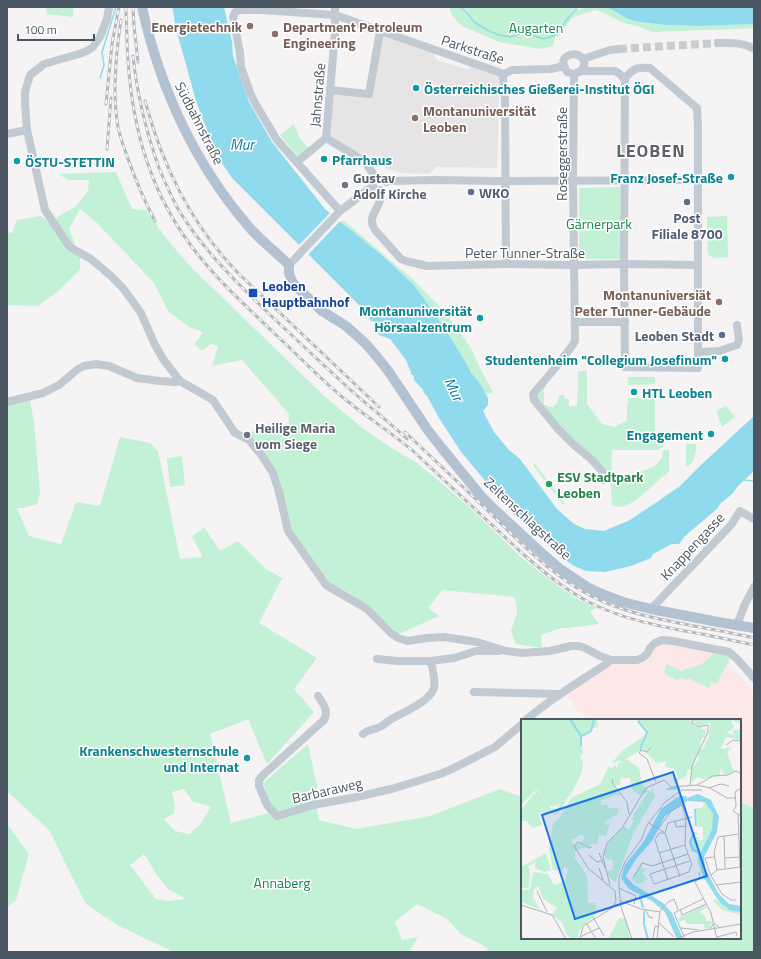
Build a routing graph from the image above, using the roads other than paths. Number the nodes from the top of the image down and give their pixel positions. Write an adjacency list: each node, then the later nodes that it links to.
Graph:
1 (109, 7): 14 (street)
2 (142, 7): 28 (main road, Südbahnstraße)
3 (335, 11): 4 (street, Parkstraße); 13 (street, Jahnstraße); 17 (street, Parkstraße)
4 (380, 31): 11 (street, Parkstraße); 13 (street)
5 (718, 43): 7 (street)
6 (619, 49): 8 (street)
7 (754, 49)
8 (583, 59): 9 (street); 10 (street)
9 (564, 66): 10 (street); 11 (street, Parkstraße)
10 (577, 73): 12 (street); 22 (street, Roseggerstraße)
11 (504, 74): 21 (street)
12 (624, 78): 18 (street); 19 (street)
13 (330, 90): 16 (street, Jahnstraße)
14 (27, 130): 15 (street); 35 (street)
15 (7, 134)
16 (326, 138): 17 (street, Jahnstraße); 24 (street, Jahnstraße)
17 (297, 162): 25 (street)
18 (625, 180): 19 (street); 22 (street); 27 (street)
19 (698, 180): 20 (street); 30 (street)
20 (707, 180)
21 (505, 181): 22 (street); 23 (street); 26 (street)
22 (574, 181): 29 (street, Roseggerstraße)
23 (386, 182): 24 (street); 24 (street)
24 (376, 185): 25 (street); 26 (street, Peter Tunner-Straße)
25 (338, 213): 28 (street)
26 (506, 264): 29 (street, Peter Tunner-Straße)
27 (624, 264): 29 (street, Peter Tunner-Straße); 30 (street, Peter Tunner-Straße); 32 (street)
28 (289, 265): 40 (main road, Zeltenschlagstraße)
29 (574, 265): 31 (street, Roseggerstraße)
30 (698, 265): 34 (street)
31 (575, 322): 32 (street); 37 (street, Roseggerstraße)
32 (624, 322): 34 (street)
33 (737, 325): 34 (street)
34 (698, 352)
35 (180, 381): 36 (street); 43 (street)
36 (7, 402)
37 (603, 480)
38 (754, 519): 40 (street, Knappengasse)
39 (754, 587): 41 (street)
40 (652, 609): 41 (main road, Zeltenschlagstraße)
41 (737, 625): 42 (main road, Zeltenschlagstraße)
42 (754, 628)
43 (506, 651): 45 (street); 46 (street)
44 (377, 659): 46 (street)
45 (611, 660): 47 (street); 49 (street)
46 (431, 661): 53 (street)
47 (754, 678)
48 (474, 692): 49 (street)
49 (560, 694): 51 (street)
50 (318, 696): 52 (street, Barbaraweg)
51 (527, 719)
52 (521, 725)
53 (363, 734)

